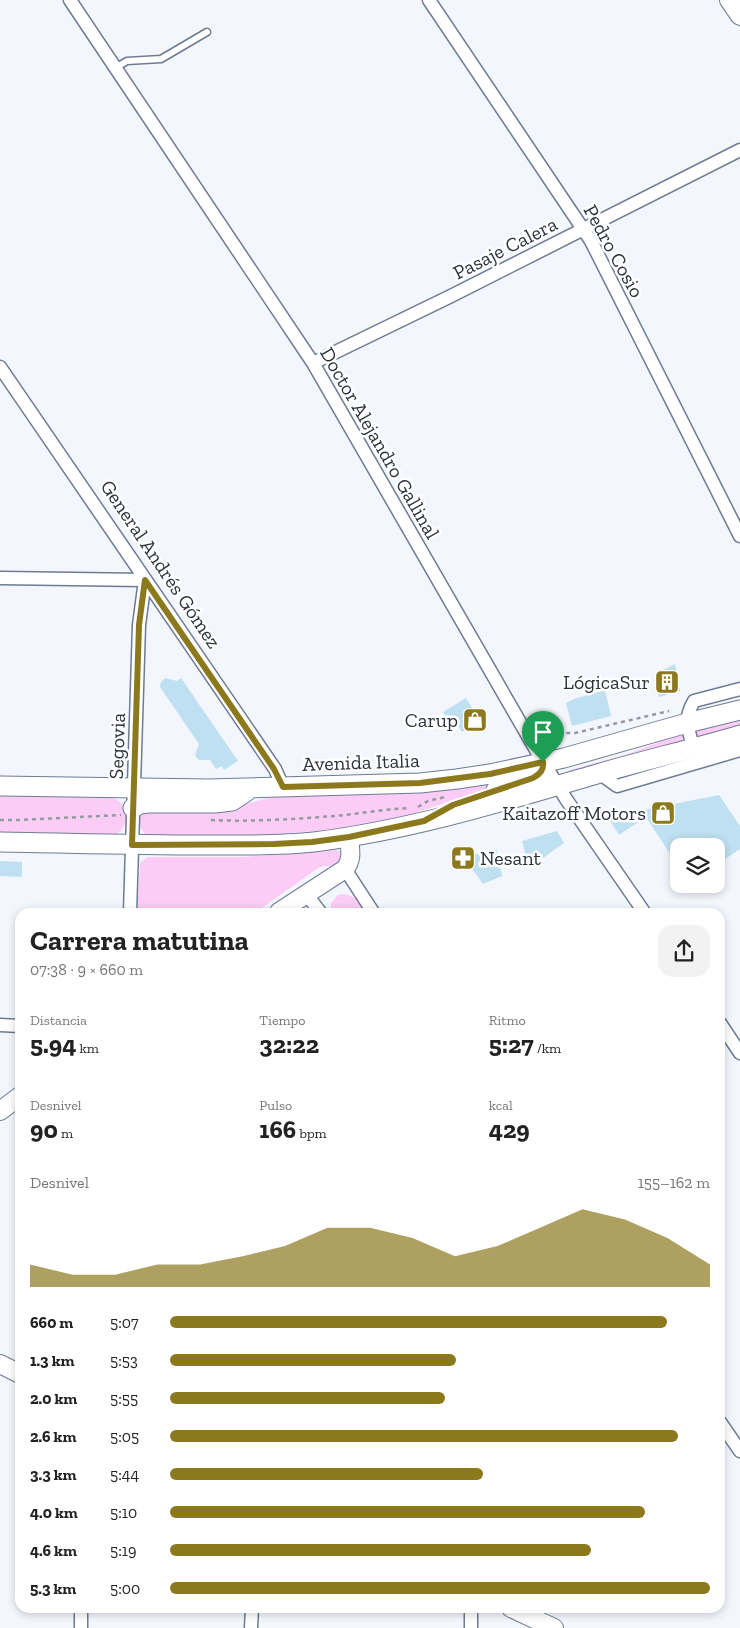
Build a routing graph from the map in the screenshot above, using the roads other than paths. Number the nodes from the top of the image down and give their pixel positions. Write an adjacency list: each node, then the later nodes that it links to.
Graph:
1 (70, 0): 6 (street, Doctor Alejandro Gallinal)
2 (429, 0): 8 (street, Pedro Cosio)
3 (729, 0): 4 (street)
4 (740, 16)
5 (207, 32): 6 (lane)
6 (115, 68): 9 (street, Doctor Alejandro Gallinal)
7 (740, 150): 8 (street, Pasaje Calera)
8 (583, 230): 9 (street, Pasaje Calera); 11 (street, Pedro Cosio)
9 (313, 363): 21 (street, Doctor Alejandro Gallinal)
10 (0, 367): 13 (street, General Andrés Gómez)
11 (740, 536)
12 (0, 578): 13 (street)
13 (145, 580): 25 (street, General Andrés Gómez); 26 (street, Segovia)
14 (740, 689): 16 (street)
15 (740, 710): 16 (main road, Avenida Italia)
16 (687, 723): 17 (main road, Avenida Italia); 19 (street)
17 (658, 732): 21 (main road, Avenida Italia); 24 (main road)
18 (740, 736): 19 (main road)
19 (694, 749): 22 (main road)
20 (740, 750): 22 (street)
21 (543, 762): 24 (street, Doctor Alejandro Gallinal); 25 (main road, Avenida Italia); 29 (main road)
22 (599, 773): 24 (main road)
23 (0, 786): 26 (main road, Avenida Italia)
24 (558, 786): 29 (main road); 39 (street, Doctor Alejandro Gallinal)
25 (283, 787): 27 (main road, Avenida Italia)
26 (134, 788): 27 (main road, Avenida Italia); 28 (street, Segovia)
27 (252, 788): 28 (main road)
28 (133, 812): 32 (street, Segovia)
29 (424, 821): 30 (main road)
30 (349, 837): 32 (main road); 33 (street)
31 (0, 842): 32 (main road)
32 (132, 845): 35 (street, Segovia)
33 (345, 869): 34 (street); 38 (street)
34 (307, 895): 36 (street); 37 (street)
35 (130, 908)
36 (286, 908)
37 (317, 908)
38 (370, 908)
39 (641, 908)
40 (0, 1025): 41 (street)
41 (15, 1026)
42 (725, 1030): 43 (street)
43 (740, 1052)
44 (15, 1100): 45 (street)
45 (0, 1111)
46 (0, 1364): 47 (street)
47 (15, 1372)
48 (725, 1429): 49 (street)
49 (740, 1451)
50 (82, 1613): 54 (street)
51 (252, 1613): 55 (street)
52 (471, 1613): 56 (street)
53 (522, 1613): 57 (street)
54 (81, 1628)
55 (251, 1628)
56 (471, 1628)
57 (554, 1628)

